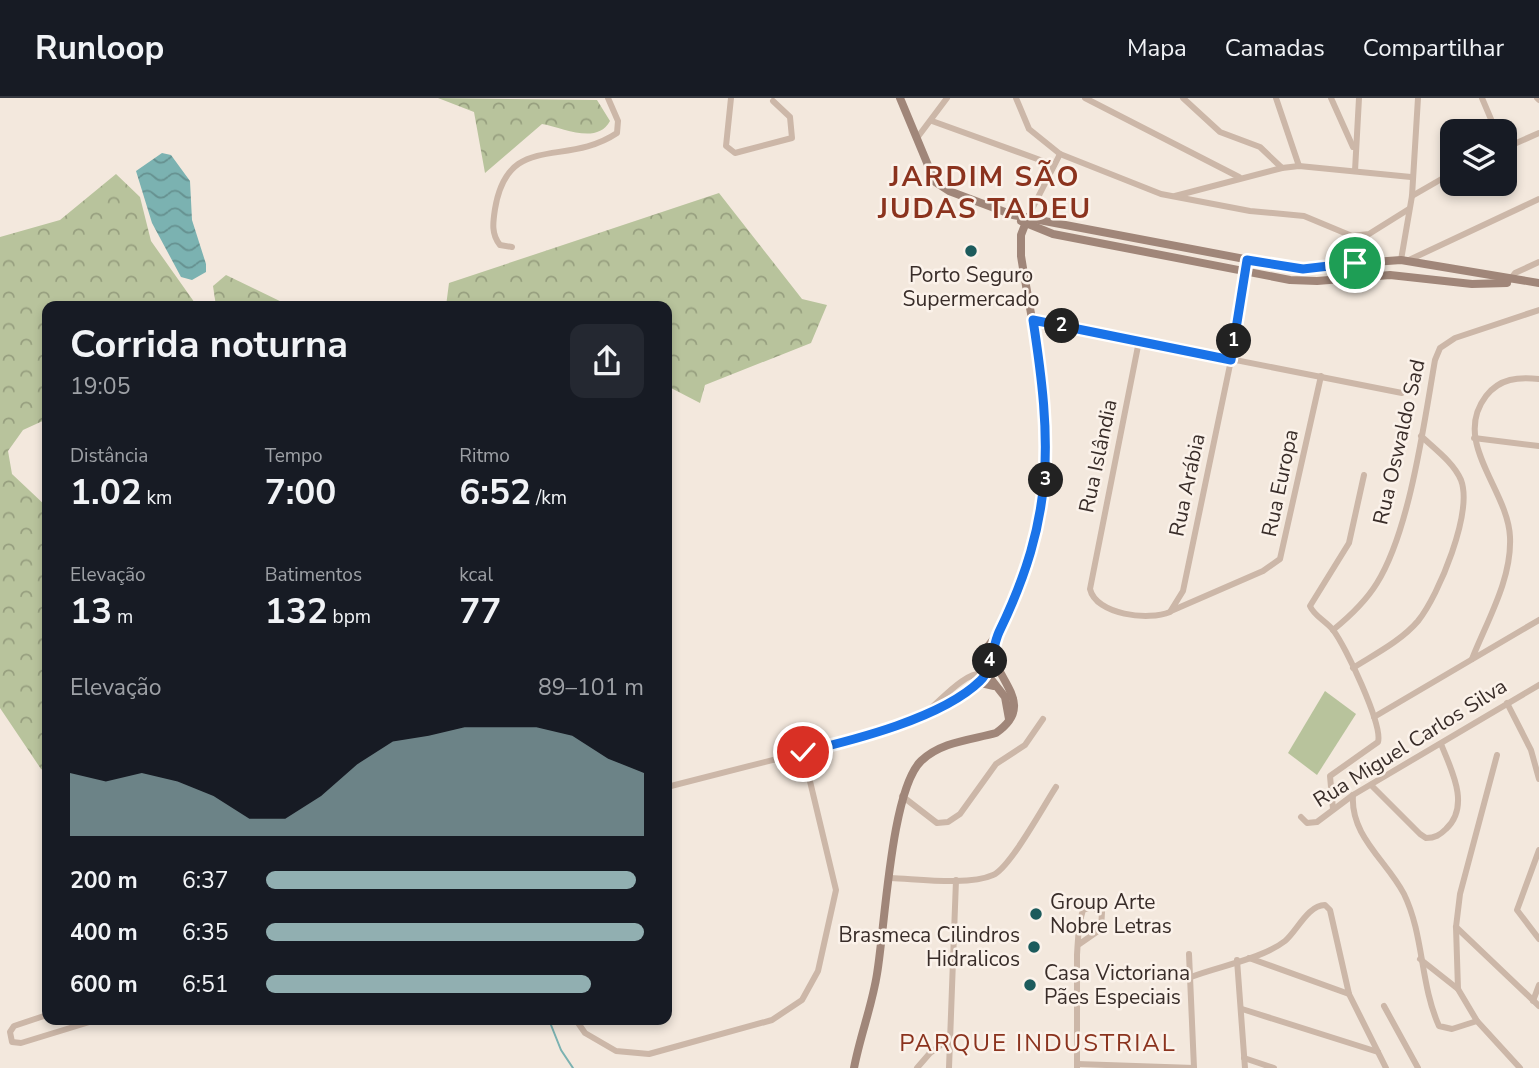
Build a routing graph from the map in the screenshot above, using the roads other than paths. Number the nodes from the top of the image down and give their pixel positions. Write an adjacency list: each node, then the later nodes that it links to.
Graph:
1 (608, 98): 35 (street)
2 (731, 98): 13 (street)
3 (900, 98): 19 (main road)
4 (947, 98): 15 (street)
5 (1016, 98): 22 (street)
6 (1086, 98): 27 (street)
7 (1276, 98): 24 (street)
8 (1331, 98): 17 (street)
9 (1359, 98): 16 (street)
10 (1418, 98): 28 (street)
11 (1482, 98): 14 (street)
12 (1189, 99): 25 (street)
13 (773, 101)
14 (1491, 119)
15 (932, 121): 19 (street); 23 (street)
16 (1356, 125): 17 (street); 21 (street)
17 (1345, 129): 21 (street)
18 (1539, 133): 20 (street)
19 (917, 138): 34 (main road)
20 (1517, 143)
21 (1353, 149): 26 (street)
22 (1060, 154): 23 (street); 31 (street)
23 (1054, 165): 34 (street)
24 (1299, 166): 25 (street); 26 (street)
25 (1282, 168): 27 (street)
26 (1354, 171): 28 (street)
27 (1239, 177): 31 (street)
28 (1411, 177): 30 (street)
29 (1440, 180): 30 (street)
30 (1412, 196): 33 (street)
31 (1172, 197): 33 (street)
32 (1539, 199): 37 (street)
33 (1409, 209): 37 (street)
34 (1026, 221): 36 (main road); 40 (main road); 46 (main road)
35 (512, 247)
36 (1247, 260): 37 (main road); 40 (street, Rua Arábia)
37 (1404, 261): 39 (main road)
38 (1539, 262): 41 (street)
39 (1474, 272): 41 (main road); 43 (main road)
40 (1245, 273): 43 (main road); 48 (street, Rua Arábia)
41 (1509, 280): 42 (main road); 43 (main road); 44 (main road)
42 (1539, 283)
43 (1472, 284)
44 (1539, 289)
45 (1539, 310): 52 (street, Rua Oswaldo Sad)
46 (1033, 320): 47 (street); 59 (main road)
47 (1139, 341): 48 (street); 56 (street, Rua Islândia)
48 (1231, 360): 49 (street); 56 (street, Rua Arábia)
49 (1321, 376): 51 (street); 56 (street, Rua Europa)
50 (1539, 379): 53 (street)
51 (1402, 393)
52 (1421, 436): 58 (street, Rua Oswaldo Sad); 62 (street)
53 (1474, 438): 54 (street); 61 (street)
54 (1539, 446)
55 (1364, 475): 58 (street)
56 (1170, 612)
57 (1539, 620): 61 (street)
58 (1333, 630): 62 (street)
59 (998, 634): 60 (main road); 63 (main road)
60 (994, 654): 63 (main road); 64 (main road)
61 (1472, 659): 70 (street)
62 (1353, 668): 70 (street)
63 (985, 674): 64 (main road); 66 (street); 67 (main road); 69 (street)
64 (1004, 676): 71 (main road)
65 (1539, 685): 68 (street, Rua Miguel Carlos Silva)
66 (974, 686): 67 (main road); 69 (street)
67 (996, 687): 71 (main road)
68 (1507, 703): 73 (street, Rua Miguel Carlos Silva); 75 (street)
69 (920, 717): 76 (street)
70 (1374, 717): 84 (street)
71 (1009, 719): 83 (main road)
72 (1043, 719): 83 (street)
73 (1441, 744): 79 (street, Rua Miguel Carlos Silva); 79 (street)
74 (1538, 744): 75 (street)
75 (1531, 750): 78 (street)
76 (803, 752): 80 (street); 106 (street)
77 (1497, 755): 89 (street)
78 (1539, 779)
79 (1371, 785): 82 (street, Rua Miguel Carlos Silva)
80 (672, 786)
81 (1056, 787): 88 (street)
82 (1353, 795): 84 (street, Rua Miguel Carlos Silva); 94 (street)
83 (902, 796): 87 (main road)
84 (1333, 809): 85 (street, Rua Miguel Carlos Silva)
85 (1301, 817)
86 (1539, 850): 90 (street)
87 (891, 878): 88 (street); 111 (main road)
88 (956, 880): 107 (street)
89 (1457, 927): 98 (street); 100 (street)
90 (1539, 939)
91 (1078, 945): 91 (street); 110 (street)
92 (1189, 954): 96 (street)
93 (1247, 957): 95 (street); 99 (street); 99 (street)
94 (1420, 959): 98 (street); 104 (street)
95 (1237, 960): 96 (street); 102 (street)
96 (1191, 977): 114 (street)
97 (1539, 985): 100 (street)
98 (1458, 989): 104 (street)
99 (1349, 994): 108 (street)
100 (1536, 1004)
101 (1384, 1006): 118 (street)
102 (1242, 1009): 108 (street); 109 (street)
103 (42, 1017): 105 (street)
104 (1477, 1021): 119 (street)
105 (80, 1025)
106 (579, 1025)
107 (950, 1038): 112 (street); 113 (street)
108 (1378, 1052): 117 (street)
109 (1244, 1058): 115 (street); 116 (street)
110 (1077, 1066): 114 (street)
111 (854, 1068)
112 (917, 1068)
113 (949, 1068)
114 (1194, 1068)
115 (1245, 1068)
116 (1274, 1068)
117 (1386, 1068)
118 (1418, 1068)
119 (1520, 1068)

